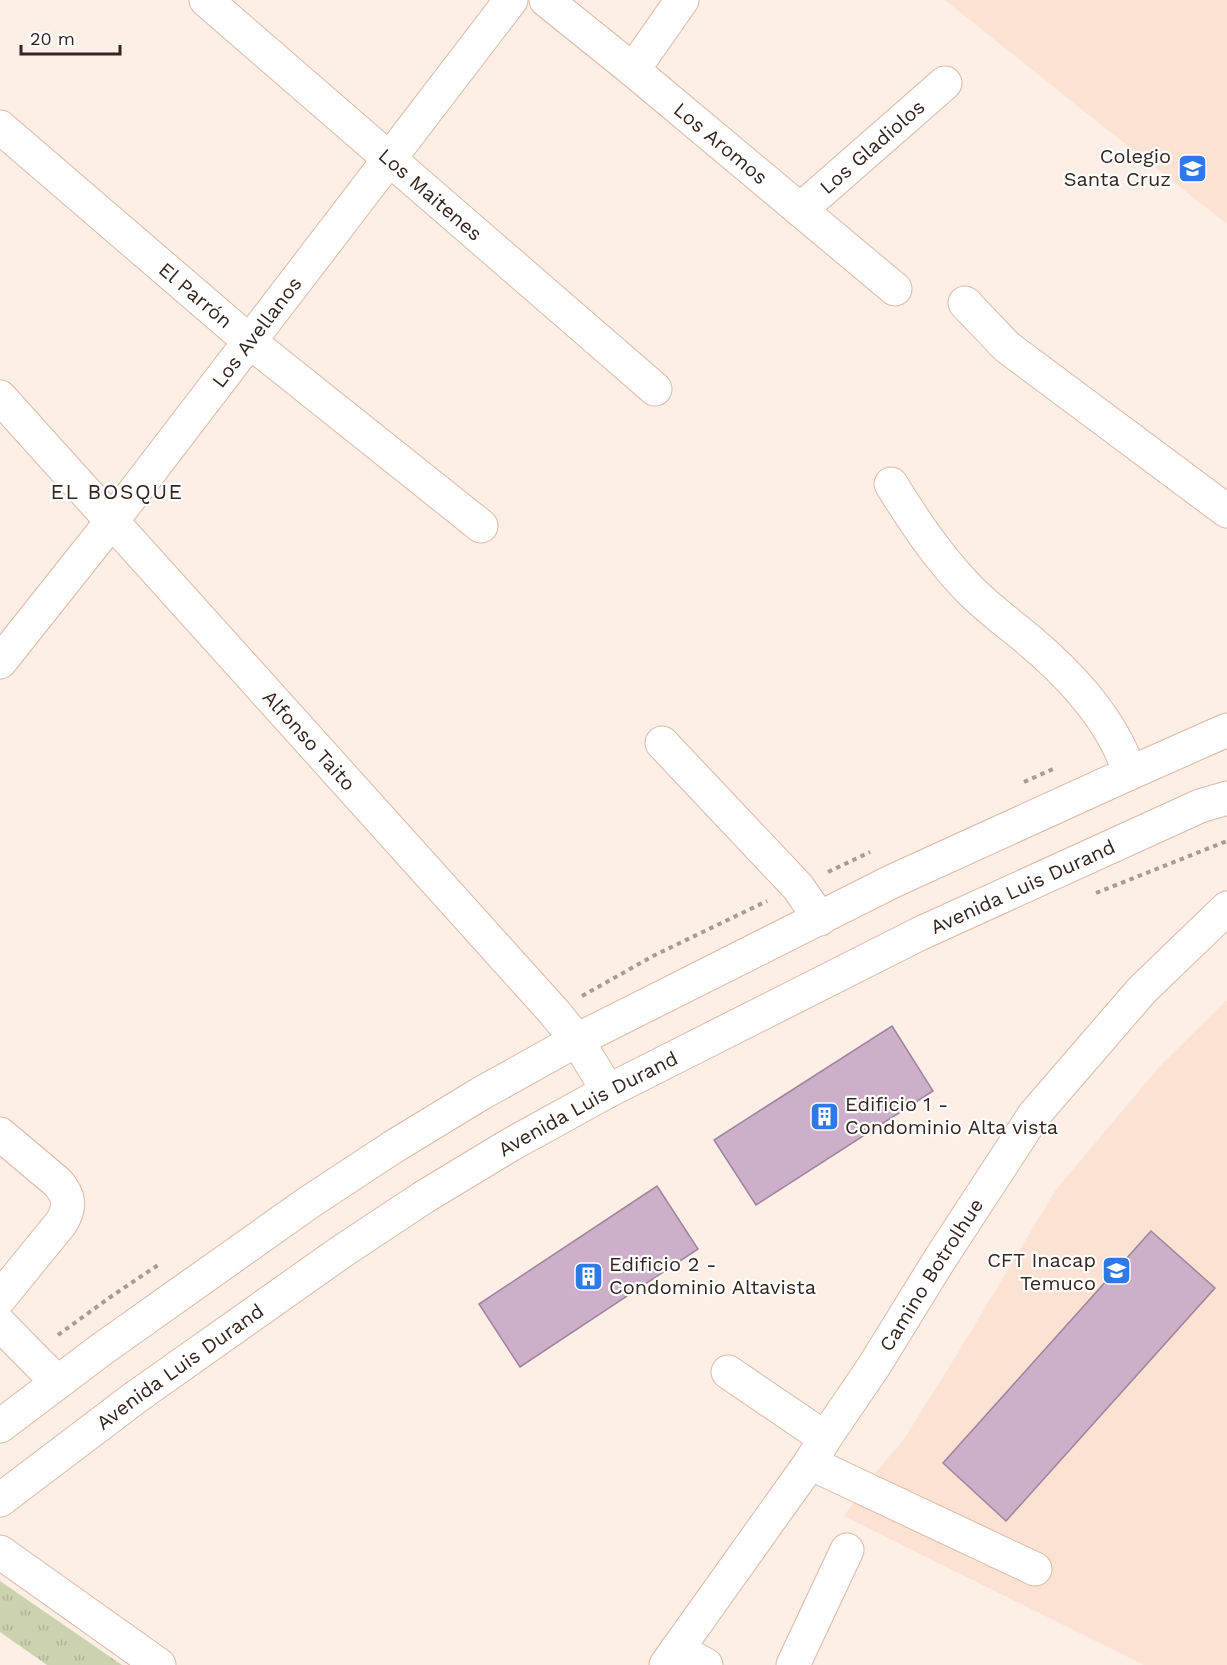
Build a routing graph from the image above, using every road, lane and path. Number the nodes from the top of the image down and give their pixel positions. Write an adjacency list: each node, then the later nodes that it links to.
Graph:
1 (206, 0): 8 (street, Los Maitenes)
2 (511, 0): 8 (street, Los Avellanos)
3 (546, 0): 5 (street, Los Aromos)
4 (682, 0): 5 (street)
5 (633, 70): 9 (street, Los Aromos)
6 (945, 83): 9 (street, Los Gladiolos)
7 (0, 127): 12 (street, El Parrón)
8 (389, 159): 12 (street, Los Avellanos); 13 (street, Los Maitenes)
9 (800, 210): 10 (street, Los Aromos)
10 (896, 289)
11 (965, 303): 16 (street)
12 (249, 340): 17 (street, Los Avellanos); 18 (street, El Parrón)
13 (655, 388)
14 (0, 397): 17 (street, Alfonso Taito)
15 (891, 484): 22 (street)
16 (1227, 511)
17 (112, 521): 19 (street, Los Avellanos); 28 (street, Alfonso Taito)
18 (481, 526)
19 (0, 662)
20 (1227, 730): 22 (street)
21 (662, 743): 27 (street)
22 (1130, 772): 27 (street)
23 (1227, 798): 29 (street, Avenida Luis Durand)
24 (1227, 841): 25 (path)
25 (1088, 896)
26 (1227, 908): 36 (street, Camino Botrolhue)
27 (820, 918): 28 (street)
28 (577, 1040): 29 (street, Alfonso Taito); 34 (street)
29 (608, 1091): 37 (street, Avenida Luis Durand)
30 (0, 1134): 31 (street)
31 (0, 1298)
32 (0, 1324): 34 (street)
33 (728, 1372): 36 (street)
34 (57, 1382): 35 (street)
35 (0, 1426)
36 (818, 1451): 40 (street); 41 (street, Camino Botrolhue)
37 (0, 1500)
38 (847, 1550): 44 (street)
39 (0, 1552): 42 (street)
40 (1035, 1569)
41 (672, 1657): 43 (street)
42 (159, 1665)
43 (706, 1665)
44 (793, 1665)

